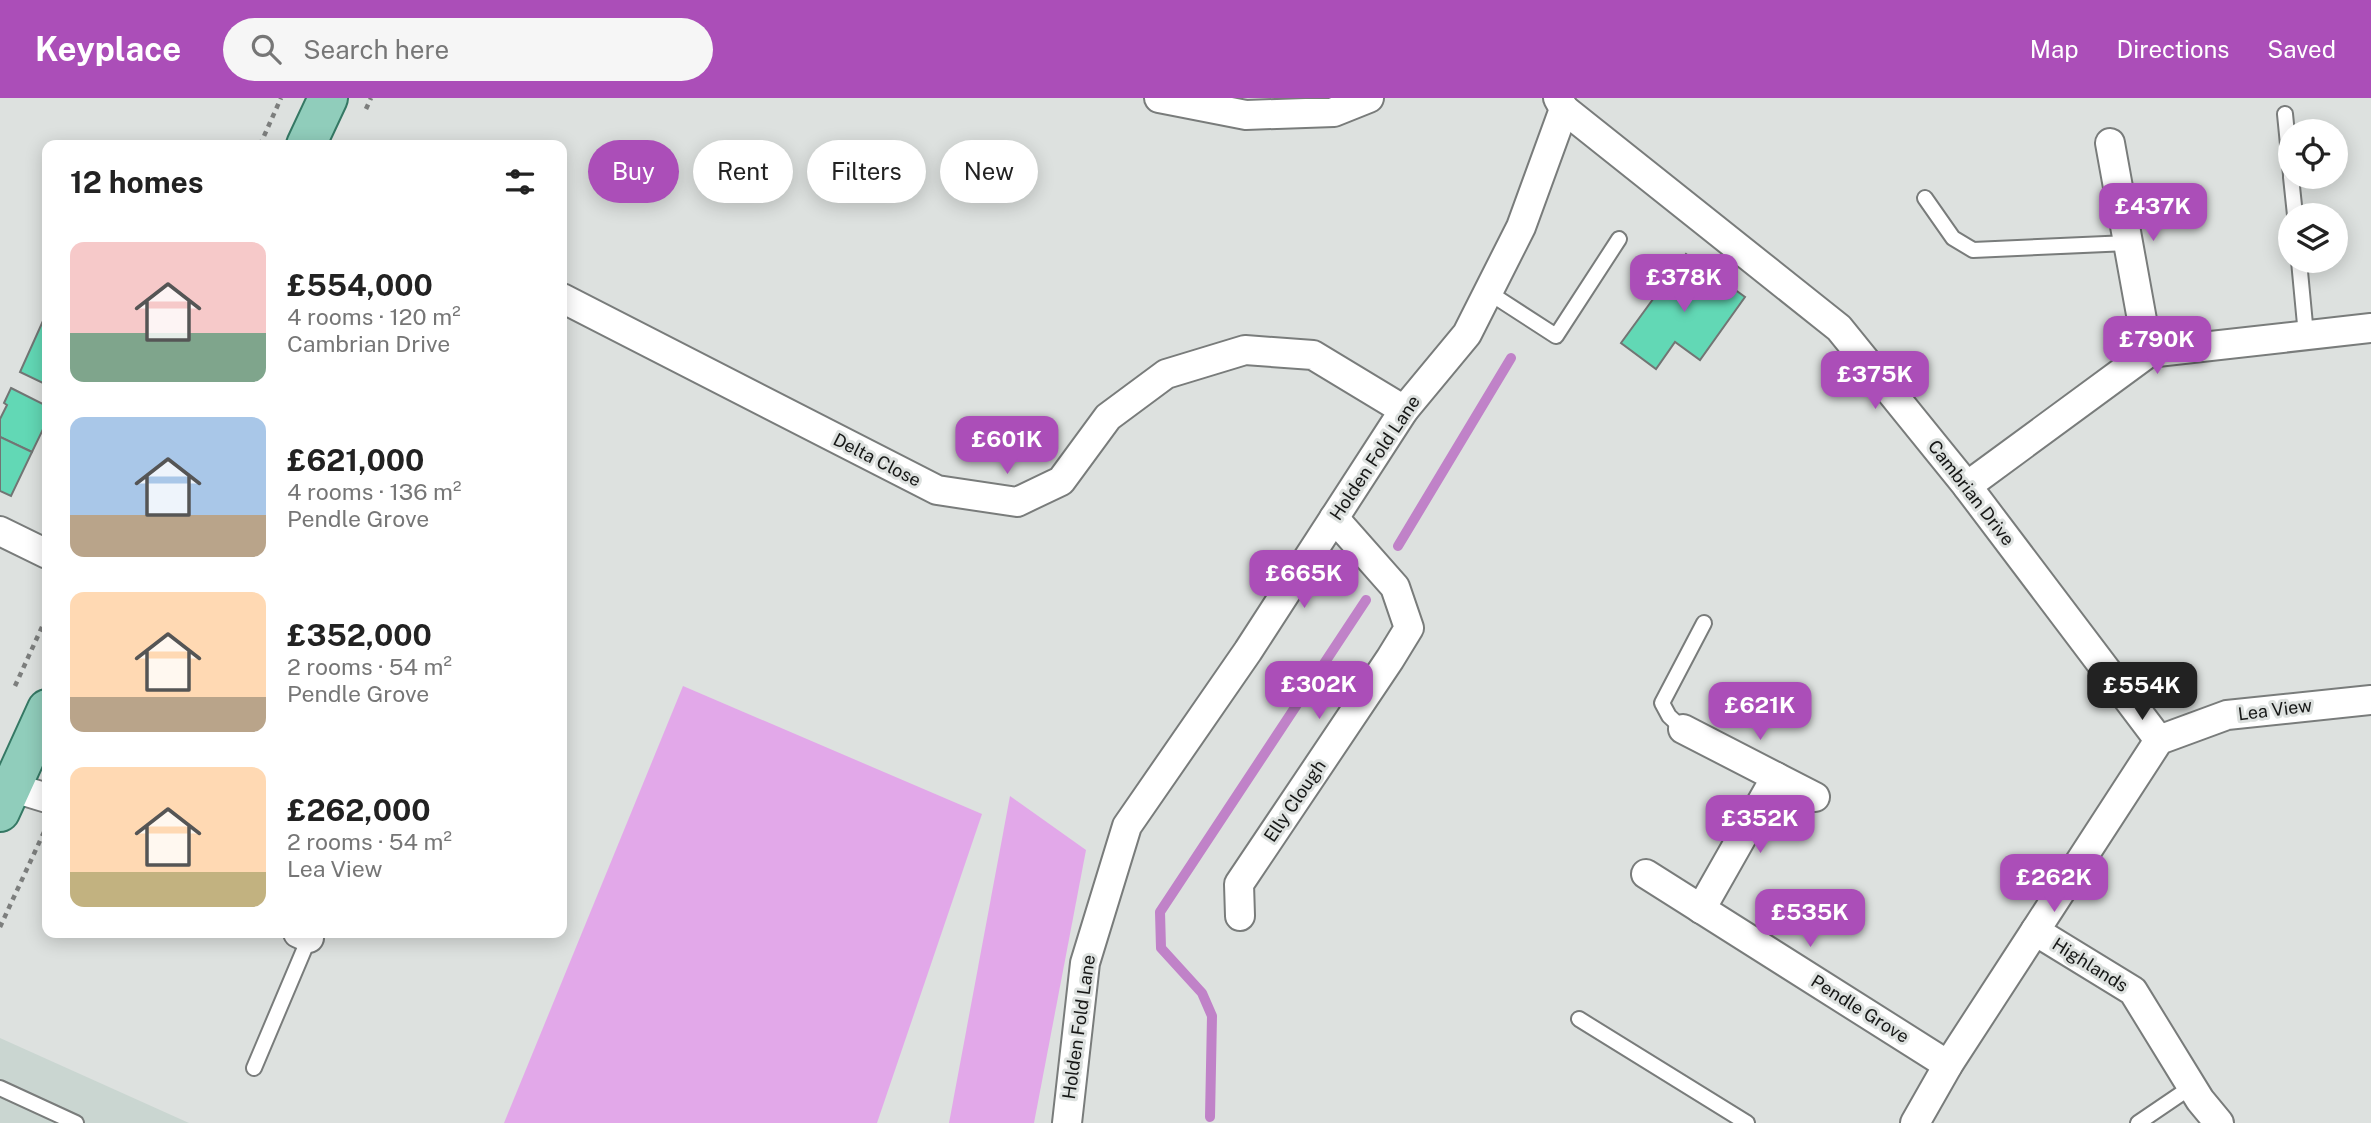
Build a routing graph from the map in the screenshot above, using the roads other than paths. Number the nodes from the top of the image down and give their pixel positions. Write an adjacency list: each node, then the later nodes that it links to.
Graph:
1 (328, 98): 7 (main road)
2 (1159, 98): 3 (street)
3 (1369, 98)
4 (1569, 102): 13 (street, Holden Fold Lane); 19 (street, Cambrian Drive)
5 (2285, 114): 6 (lane)
6 (2285, 119)
7 (308, 140)
8 (2110, 143): 11 (street)
9 (1926, 198): 11 (lane)
10 (1619, 239): 13 (lane)
11 (2128, 243): 17 (street)
12 (2300, 273): 16 (lane)
13 (1488, 292): 18 (street, Holden Fold Lane)
14 (567, 301): 18 (street, Delta Close)
15 (2371, 328): 16 (street)
16 (2306, 335): 17 (street)
17 (2148, 353): 19 (street)
18 (1404, 411): 20 (street, Holden Fold Lane)
19 (1967, 486): 27 (street, Cambrian Drive)
20 (1334, 518): 34 (street, Elly Clough); 43 (street, Holden Fold Lane)
21 (0, 531): 22 (street)
22 (42, 552)
23 (1704, 623): 26 (lane)
24 (2371, 700): 27 (street, Lea View)
25 (42, 720): 31 (main road)
26 (1683, 729): 28 (street)
27 (2159, 740): 35 (street)
28 (1776, 777): 29 (street); 33 (street)
29 (1815, 797)
30 (42, 799): 31 (street)
31 (5, 800)
32 (1646, 874): 33 (street, Pendle Grove)
33 (1701, 909): 38 (street, Pendle Grove)
34 (1240, 916)
35 (2035, 931): 38 (street, Highlands); 40 (street, Highlands)
36 (302, 938): 39 (lane)
37 (1578, 1019): 44 (lane)
38 (1948, 1065): 45 (street, Highlands)
39 (254, 1068)
40 (2191, 1087): 46 (lane); 47 (street, Highlands)
41 (0, 1088): 42 (lane)
42 (76, 1123)
43 (1067, 1123)
44 (1746, 1123)
45 (1915, 1123)
46 (2138, 1123)
47 (2219, 1123)

